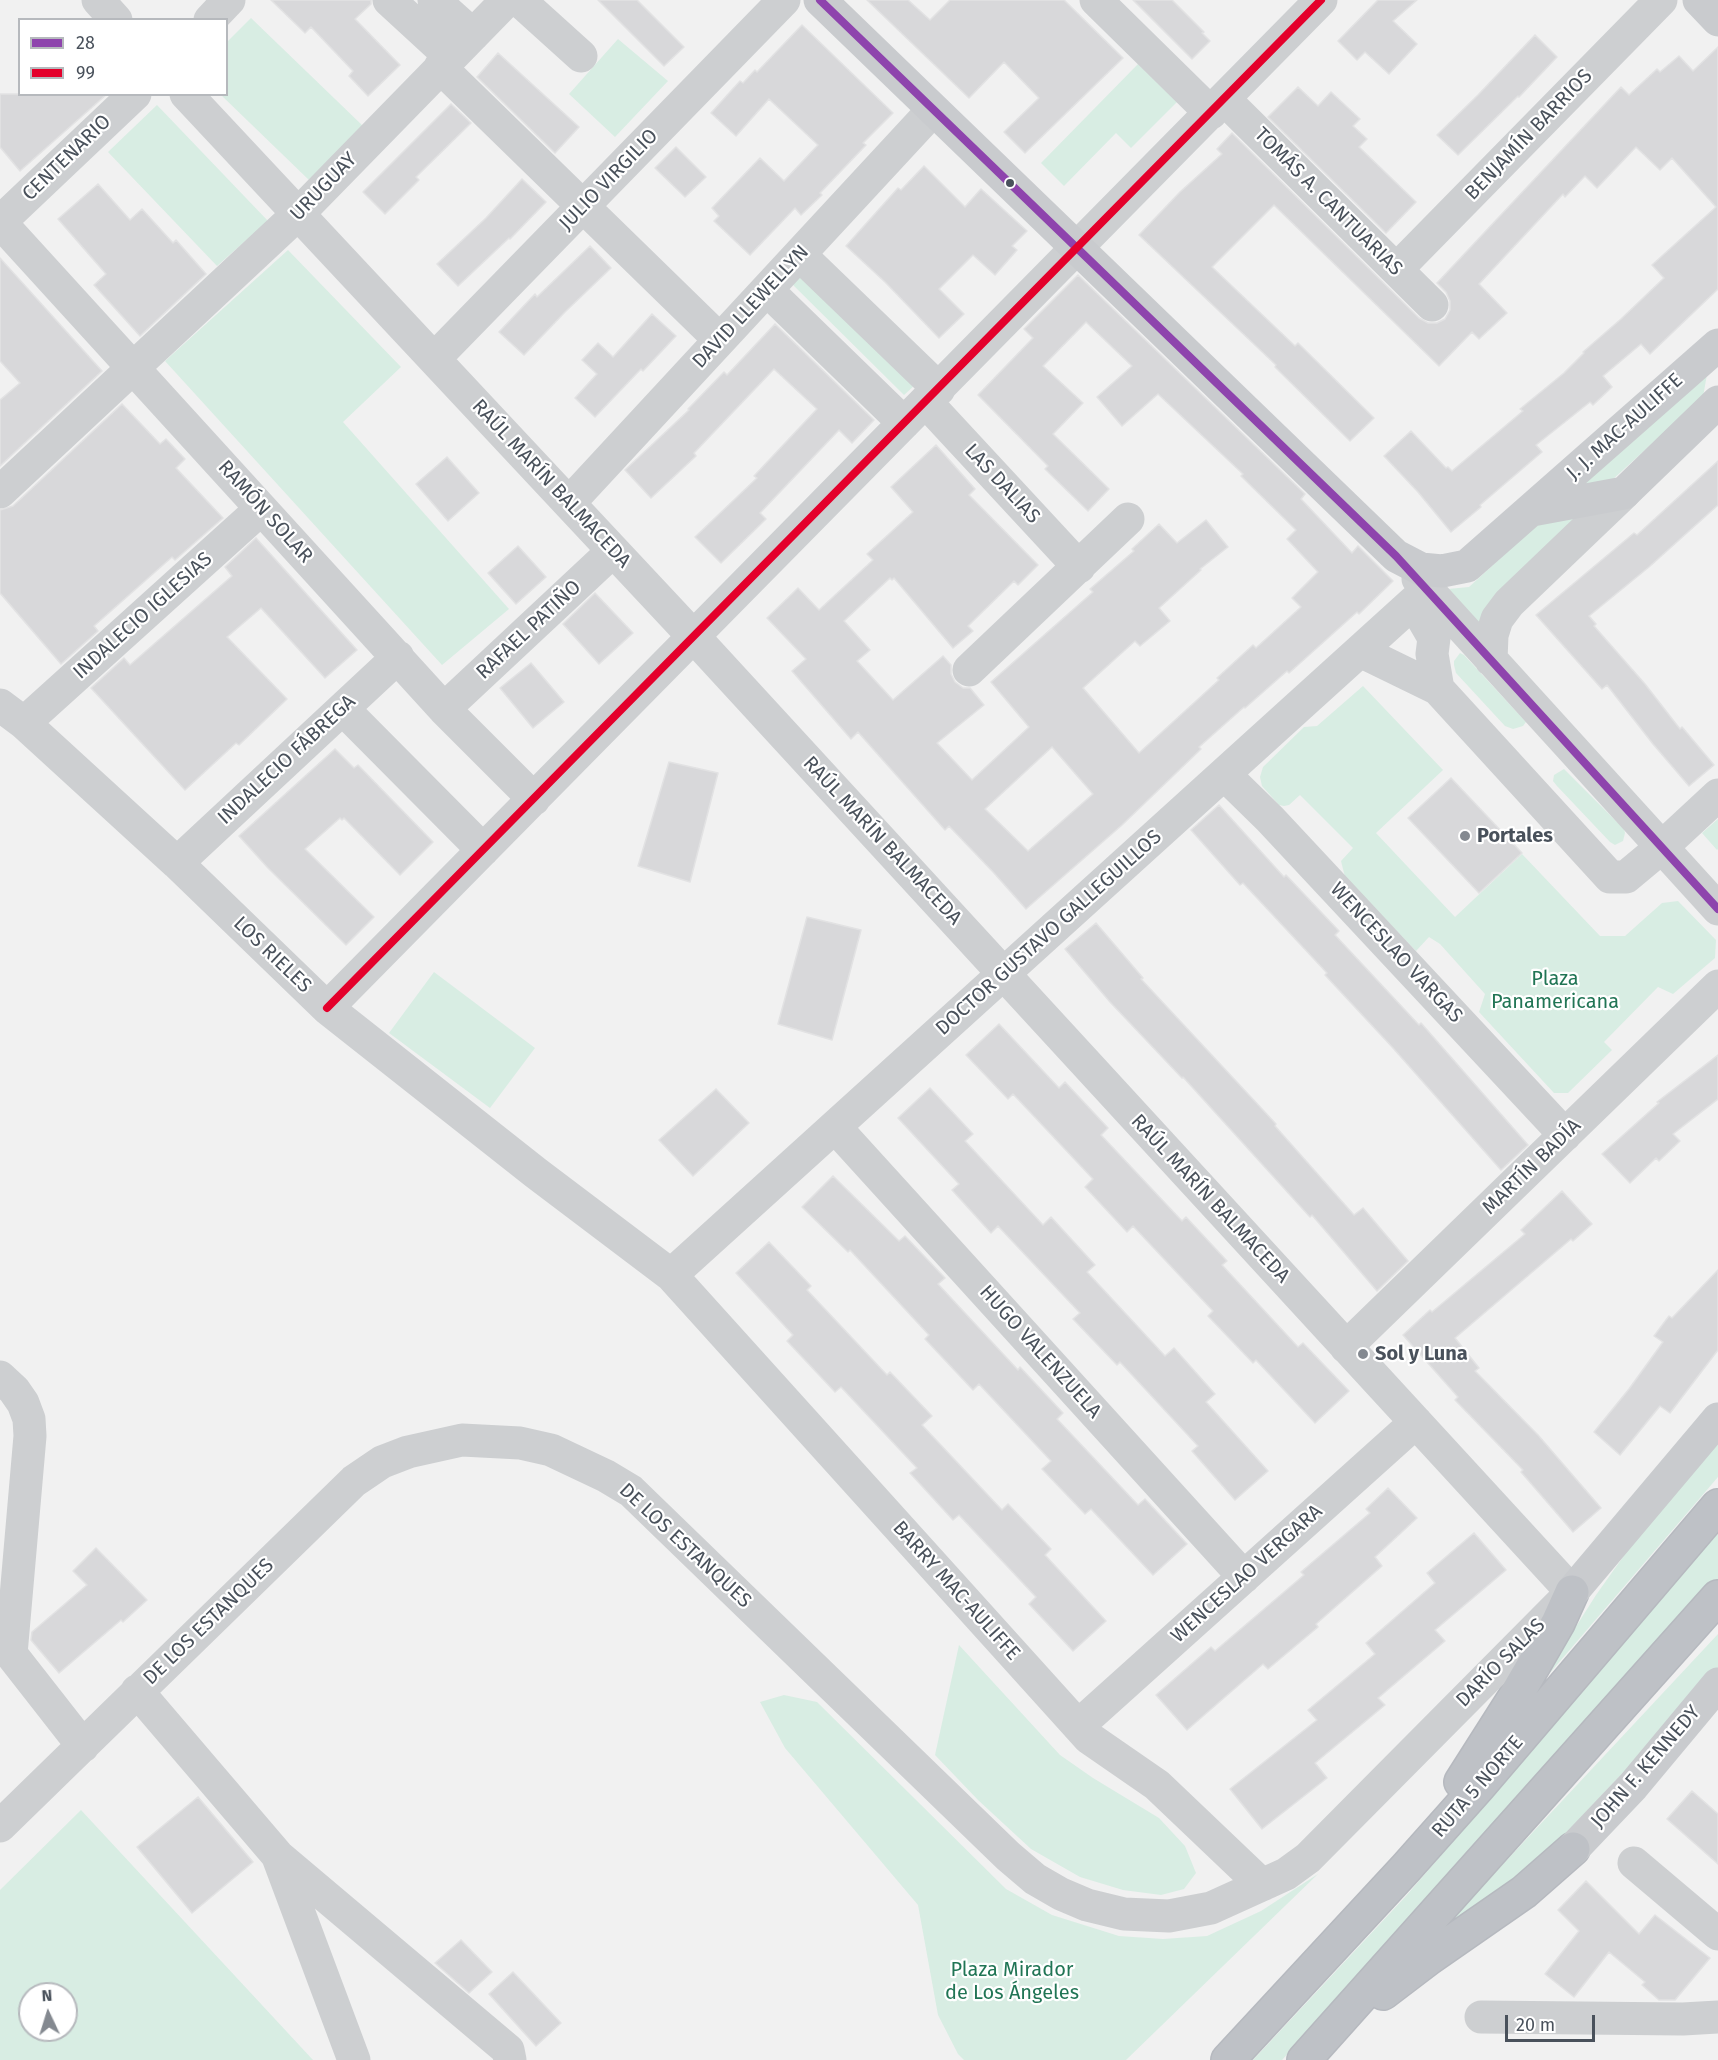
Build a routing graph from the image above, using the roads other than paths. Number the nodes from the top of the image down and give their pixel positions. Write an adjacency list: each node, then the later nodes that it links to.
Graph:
1 (98, 0): 13 (street)
2 (229, 0): 14 (street)
3 (389, 0): 16 (street)
4 (434, 0): 16 (street)
5 (507, 0): 16 (street, URUGUAY)
6 (519, 0): 17 (street)
7 (784, 0): 22 (street, JULIO VIRGILIO)
8 (819, 0): 21 (main road)
9 (1096, 0): 20 (street, TOMÁS A. CANTUARIAS)
10 (1321, 0): 20 (street)
11 (1661, 0): 27 (street, BENJAMÍN BARRIOS)
12 (1699, 0): 15 (main road)
13 (114, 18)
14 (212, 18)
15 (1718, 20)
16 (454, 53): 22 (street); 23 (street, URUGUAY)
17 (580, 57)
18 (133, 96): 24 (street, CENTENARIO)
19 (188, 96): 23 (street, RAÚL MARÍN BALMACEDA)
20 (1217, 106): 25 (street); 27 (street, TOMÁS A. CANTUARIAS)
21 (933, 110): 25 (main road); 26 (street, DAVID LLEWELLYN)
22 (583, 207): 30 (street); 32 (street, JULIO VIRGILIO)
23 (298, 214): 32 (street, RAÚL MARÍN BALMACEDA); 33 (street, URUGUAY)
24 (0, 222): 33 (street, RAMÓN SOLAR)
25 (1077, 248): 35 (street); 43 (main road)
26 (800, 255): 28 (street, DAVID LLEWELLYN); 35 (street)
27 (1397, 269): 29 (street, TOMÁS A. CANTUARIAS)
28 (767, 290): 30 (street, DAVID LLEWELLYN); 35 (street)
29 (1432, 305)
30 (720, 339): 38 (street, DAVID LLEWELLYN)
31 (1718, 345): 40 (main road, J. J. MAC-AULIFFE)
32 (434, 360): 38 (street, RAÚL MARÍN BALMACEDA)
33 (134, 368): 36 (street, URUGUAY); 39 (street, RAMÓN SOLAR)
34 (1718, 402): 37 (main road)
35 (923, 405): 44 (street, LAS DALIAS); 46 (street)
36 (0, 492)
37 (1624, 493): 40 (main road, J. J. MAC-AULIFFE); 49 (street)
38 (569, 503): 42 (street, RAÚL MARÍN BALMACEDA)
39 (261, 509): 48 (street, RAMÓN SOLAR); 54 (street, INDALECIO IGLESIAS)
40 (1532, 510): 43 (main road, J. J. MAC-AULIFFE)
41 (1128, 519): 44 (street)
42 (613, 551): 46 (street, RAÚL MARÍN BALMACEDA); 53 (street, RAFAEL PATIÑO)
43 (1396, 556): 45 (street)
44 (1078, 567): 50 (street)
45 (1427, 590): 47 (street, DOCTOR GUSTAVO GALLEGUILLOS); 49 (street); 51 (street)
46 (694, 637): 57 (street); 62 (street, RAÚL MARÍN BALMACEDA)
47 (1360, 651): 51 (street); 55 (street, DOCTOR GUSTAVO GALLEGUILLOS)
48 (398, 657): 52 (street, INDALECIO FÁBREGA); 53 (street, RAMÓN SOLAR)
49 (1491, 660): 58 (street)
50 (969, 670)
51 (1438, 689): 58 (street)
52 (343, 709): 59 (street); 60 (street, INDALECIO FÁBREGA)
53 (444, 709): 57 (street, RAMÓN SOLAR)
54 (12, 714): 60 (street, LOS RIELES)
55 (1224, 774): 62 (street, DOCTOR GUSTAVO GALLEGUILLOS); 66 (street, WENCESLAO VARGAS)
56 (1718, 795): 58 (street)
57 (534, 799): 59 (street)
58 (1662, 847): 61 (street)
59 (483, 850): 64 (street)
60 (177, 863): 64 (street, LOS RIELES)
61 (1713, 893)
62 (1004, 974): 65 (street, DOCTOR GUSTAVO GALLEGUILLOS); 68 (street, RAÚL MARÍN BALMACEDA)
63 (1718, 986): 66 (street, MARTÍN BADÍA)
64 (327, 1008): 67 (street, LOS RIELES)
65 (835, 1127): 67 (street, DOCTOR GUSTAVO GALLEGUILLOS); 73 (street, HUGO VALENZUELA)
66 (1565, 1135): 68 (street, MARTÍN BADÍA)
67 (671, 1275): 79 (street, BARRY MAC-AULIFFE)
68 (1347, 1347): 71 (street, RAÚL MARÍN BALMACEDA)
69 (0, 1377): 76 (street)
70 (1718, 1419): 74 (main road, DARÍO SALAS)
71 (1416, 1422): 73 (street, WENCESLAO VERGARA); 74 (street, RAÚL MARÍN BALMACEDA)
72 (1718, 1506): 85 (highway, RUTA 5 NORTE)
73 (1244, 1577): 79 (street, WENCESLAO VERGARA)
74 (1572, 1592): 85 (highway); 86 (street, DARÍO SALAS)
75 (1718, 1597): 90 (highway)
76 (5, 1649): 80 (street)
77 (1718, 1684): 82 (main road, JOHN F. KENNEDY)
78 (137, 1691): 80 (street, DE LOS ESTANQUES); 83 (street); 86 (street, DE LOS ESTANQUES)
79 (1078, 1726): 86 (street, BARRY MAC-AULIFFE)
80 (83, 1746): 81 (street, DE LOS ESTANQUES)
81 (0, 1826)
82 (1574, 1849): 90 (highway)
83 (278, 1856): 91 (street); 92 (street)
84 (1634, 1863): 87 (street)
85 (1406, 1869): 93 (highway, RUTA 5 NORTE)
86 (1262, 1884)
87 (1718, 1934)
88 (1481, 2017): 89 (street)
89 (1718, 2017)
90 (1310, 2053)
91 (354, 2060)
92 (510, 2060)
93 (1228, 2060)

